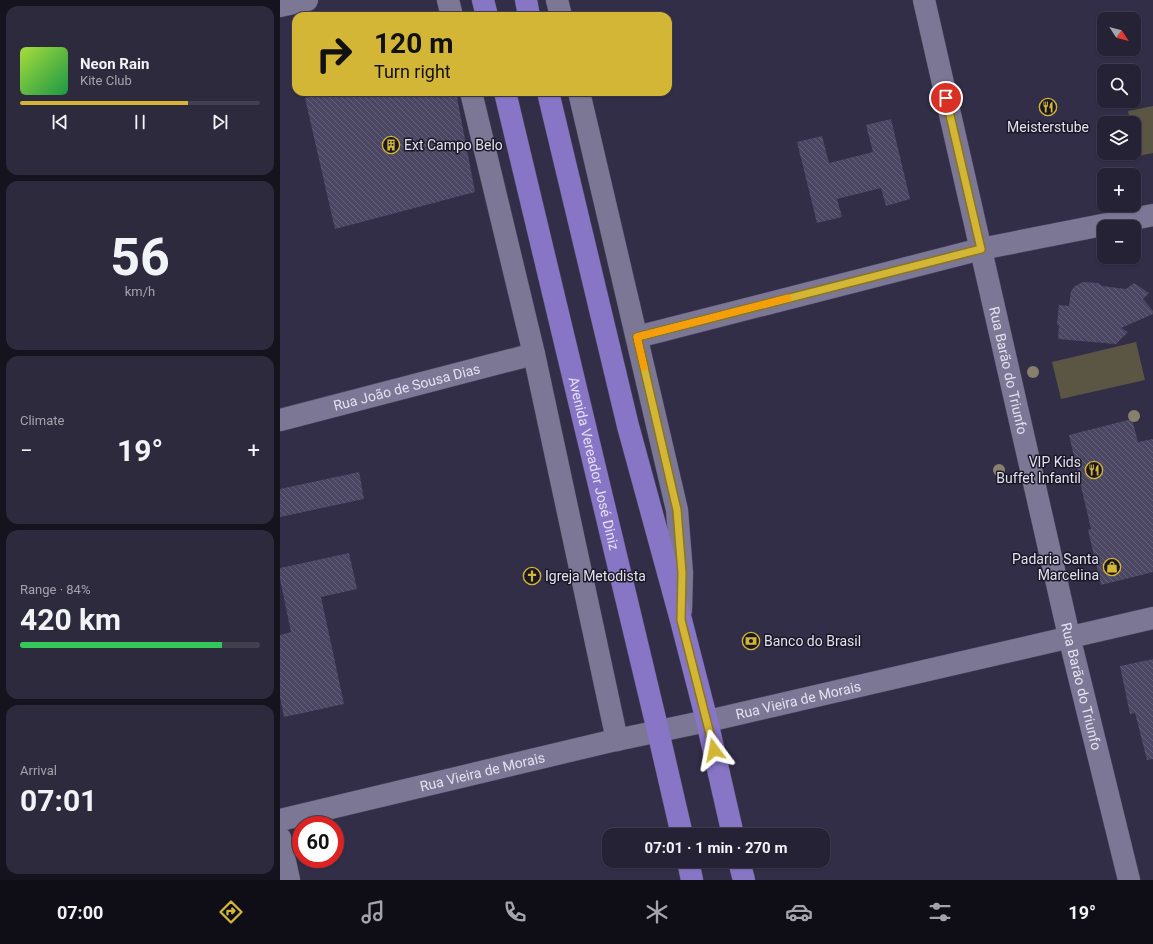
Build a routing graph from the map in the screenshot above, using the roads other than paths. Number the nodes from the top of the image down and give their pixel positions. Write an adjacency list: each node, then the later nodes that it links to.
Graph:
1 (307, 0): 7 (street)
2 (448, 0): 8 (street)
3 (484, 0): 9 (main road)
4 (526, 0): 10 (main road)
5 (557, 0): 11 (street)
6 (924, 0): 17 (street, Rua Barão do Triunfo)
7 (280, 6)
8 (451, 12)
9 (486, 12)
10 (529, 12)
11 (560, 12)
12 (472, 96): 19 (street)
13 (507, 96): 25 (main road, Avenida Vereador José Diniz)
14 (549, 96): 22 (main road)
15 (580, 96): 18 (street)
16 (1153, 215): 17 (street)
17 (981, 249): 18 (street); 23 (street, Rua Barão do Triunfo)
18 (637, 337): 22 (street)
19 (534, 354): 20 (street, Rua João de Sousa Dias); 26 (street)
20 (280, 420)
21 (1153, 618): 23 (street, Rua Vieira de Morais)
22 (681, 620): 24 (main road)
23 (1069, 636): 24 (street, Rua Vieira de Morais); 36 (street, Rua Barão do Triunfo)
24 (707, 721): 25 (street, Rua Vieira de Morais); 29 (main road)
25 (658, 731): 26 (street, Rua Vieira de Morais); 28 (main road, Avenida Vereador José Diniz)
26 (617, 740): 27 (street, Rua Vieira de Morais)
27 (280, 820)
28 (680, 828)
29 (731, 828)
30 (280, 838): 33 (street)
31 (689, 868): 34 (main road)
32 (741, 868): 35 (main road)
33 (289, 880)
34 (692, 880)
35 (744, 880)
36 (1129, 880)

